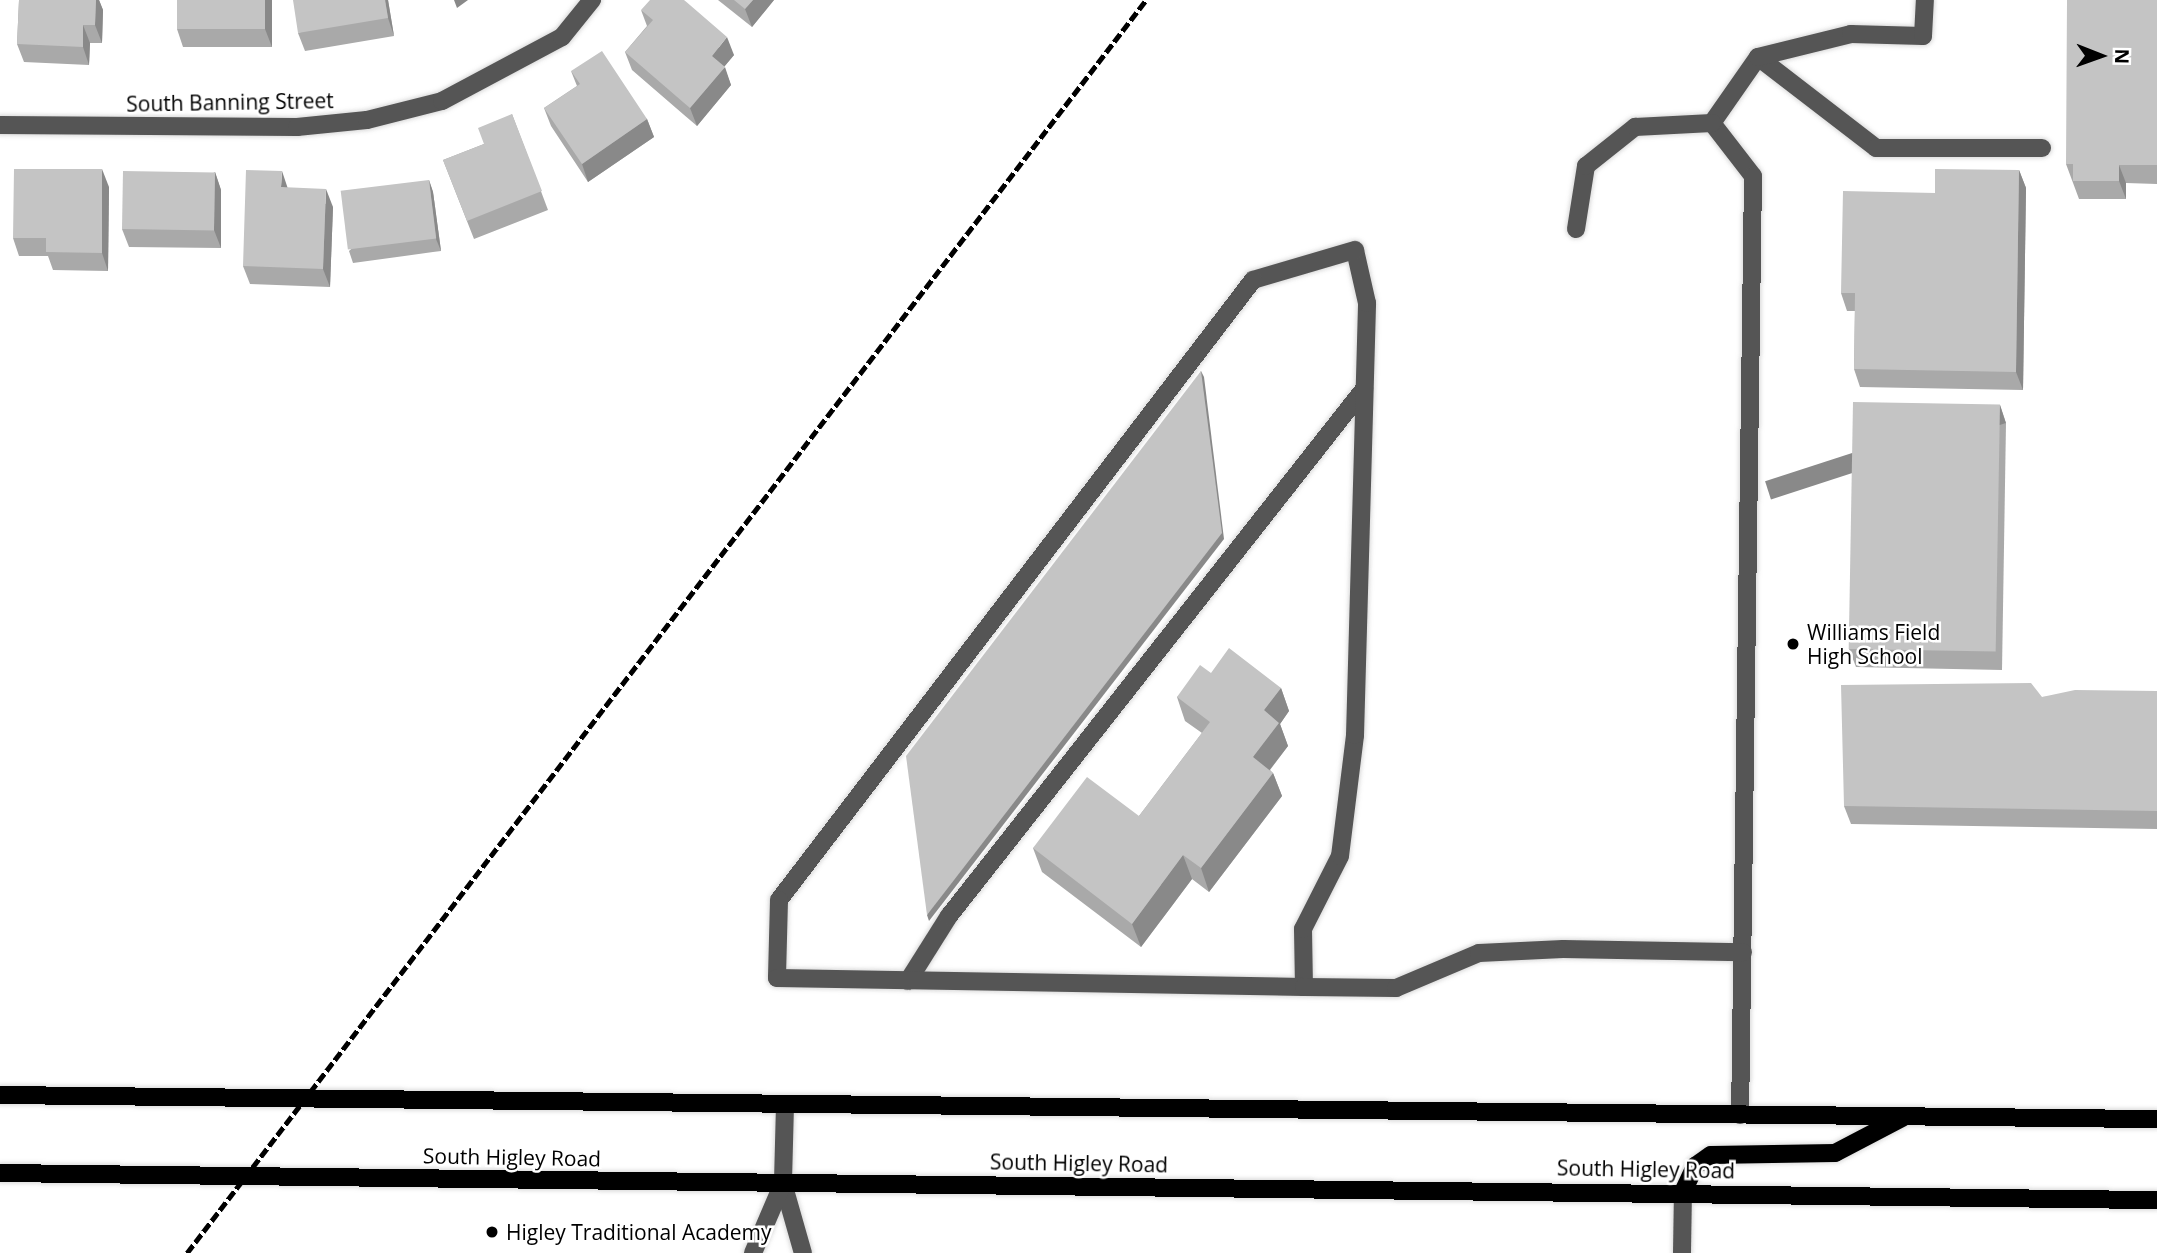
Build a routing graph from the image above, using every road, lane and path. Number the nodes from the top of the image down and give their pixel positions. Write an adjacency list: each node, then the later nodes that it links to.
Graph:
1 (592, 0): 5 (street, South Banning Street)
2 (1924, 0): 3 (street)
3 (1758, 57): 4 (street); 6 (street)
4 (1712, 123): 7 (street); 9 (street)
5 (0, 125)
6 (2042, 148)
7 (1576, 229)
8 (1364, 389): 10 (street); 10 (street); 11 (street)
9 (1743, 952): 11 (street); 14 (street)
10 (908, 981): 11 (street)
11 (1304, 987)
12 (0, 1095): 13 (main road)
13 (785, 1105): 14 (main road); 18 (street)
14 (1741, 1115): 15 (main road)
15 (1905, 1117): 16 (main road); 19 (main road)
16 (2157, 1119)
17 (0, 1173): 18 (main road, South Higley Road)
18 (783, 1183): 19 (main road, South Higley Road); 21 (street); 22 (street)
19 (1683, 1192): 20 (main road, South Higley Road); 23 (street)
20 (2157, 1200)
21 (753, 1253)
22 (803, 1253)
23 (1682, 1253)

